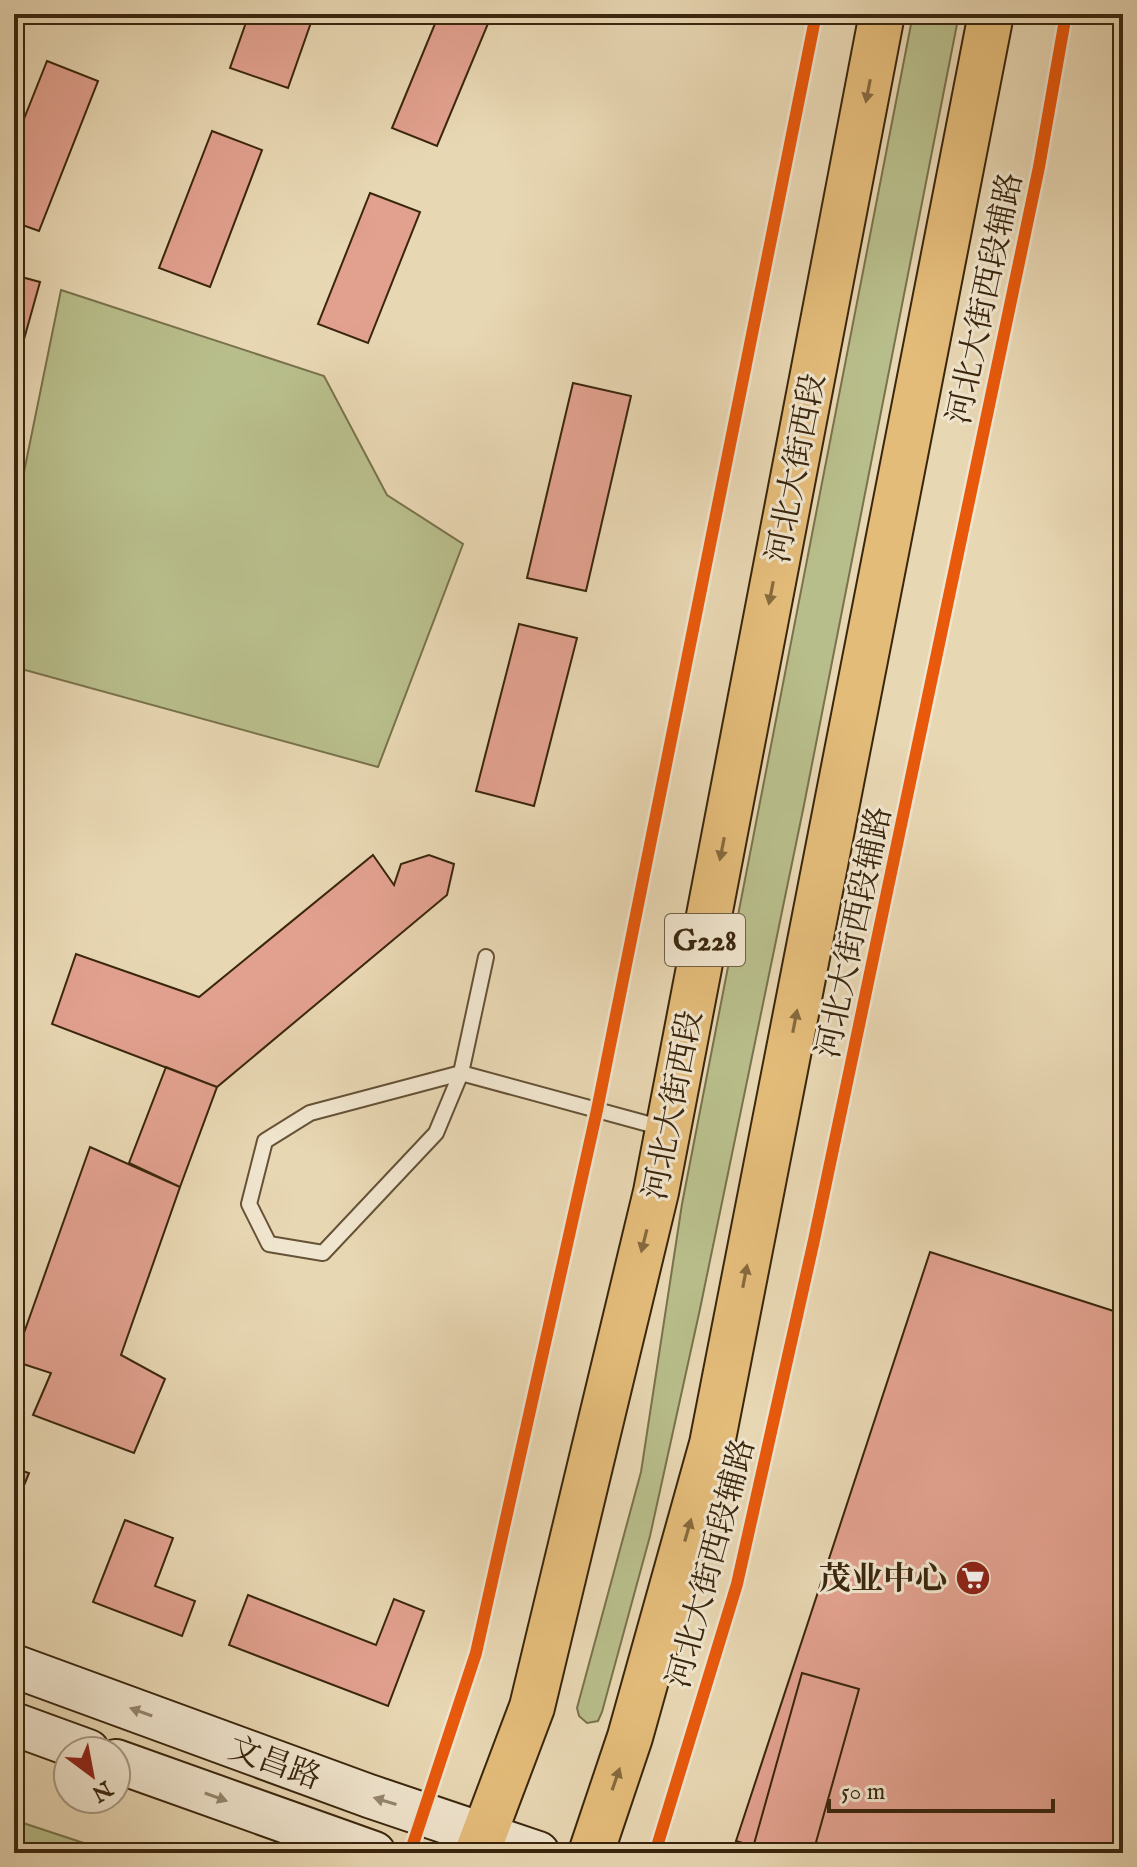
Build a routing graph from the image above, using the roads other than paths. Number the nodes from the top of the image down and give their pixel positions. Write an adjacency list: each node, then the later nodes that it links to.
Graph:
1 (882, 14): 5 (highway, 河北大街西段 / G228, one-way to 5)
2 (991, 14): 13 (highway, one-way to 2)
3 (486, 957): 4 (lane)
4 (461, 1073): 4 (lane); 5 (lane)
5 (668, 1129): 10 (highway, 河北大街西段 / G228, one-way to 10)
6 (14, 1666): 10 (main road, 文昌路, one-way to 6)
7 (14, 1724): 8 (main road)
8 (52, 1738)
9 (132, 1767): 11 (main road, 文昌路, one-way to 11)
10 (480, 1843): 12 (main road, 文昌路)
11 (374, 1853)
12 (538, 1853)
13 (591, 1853)

